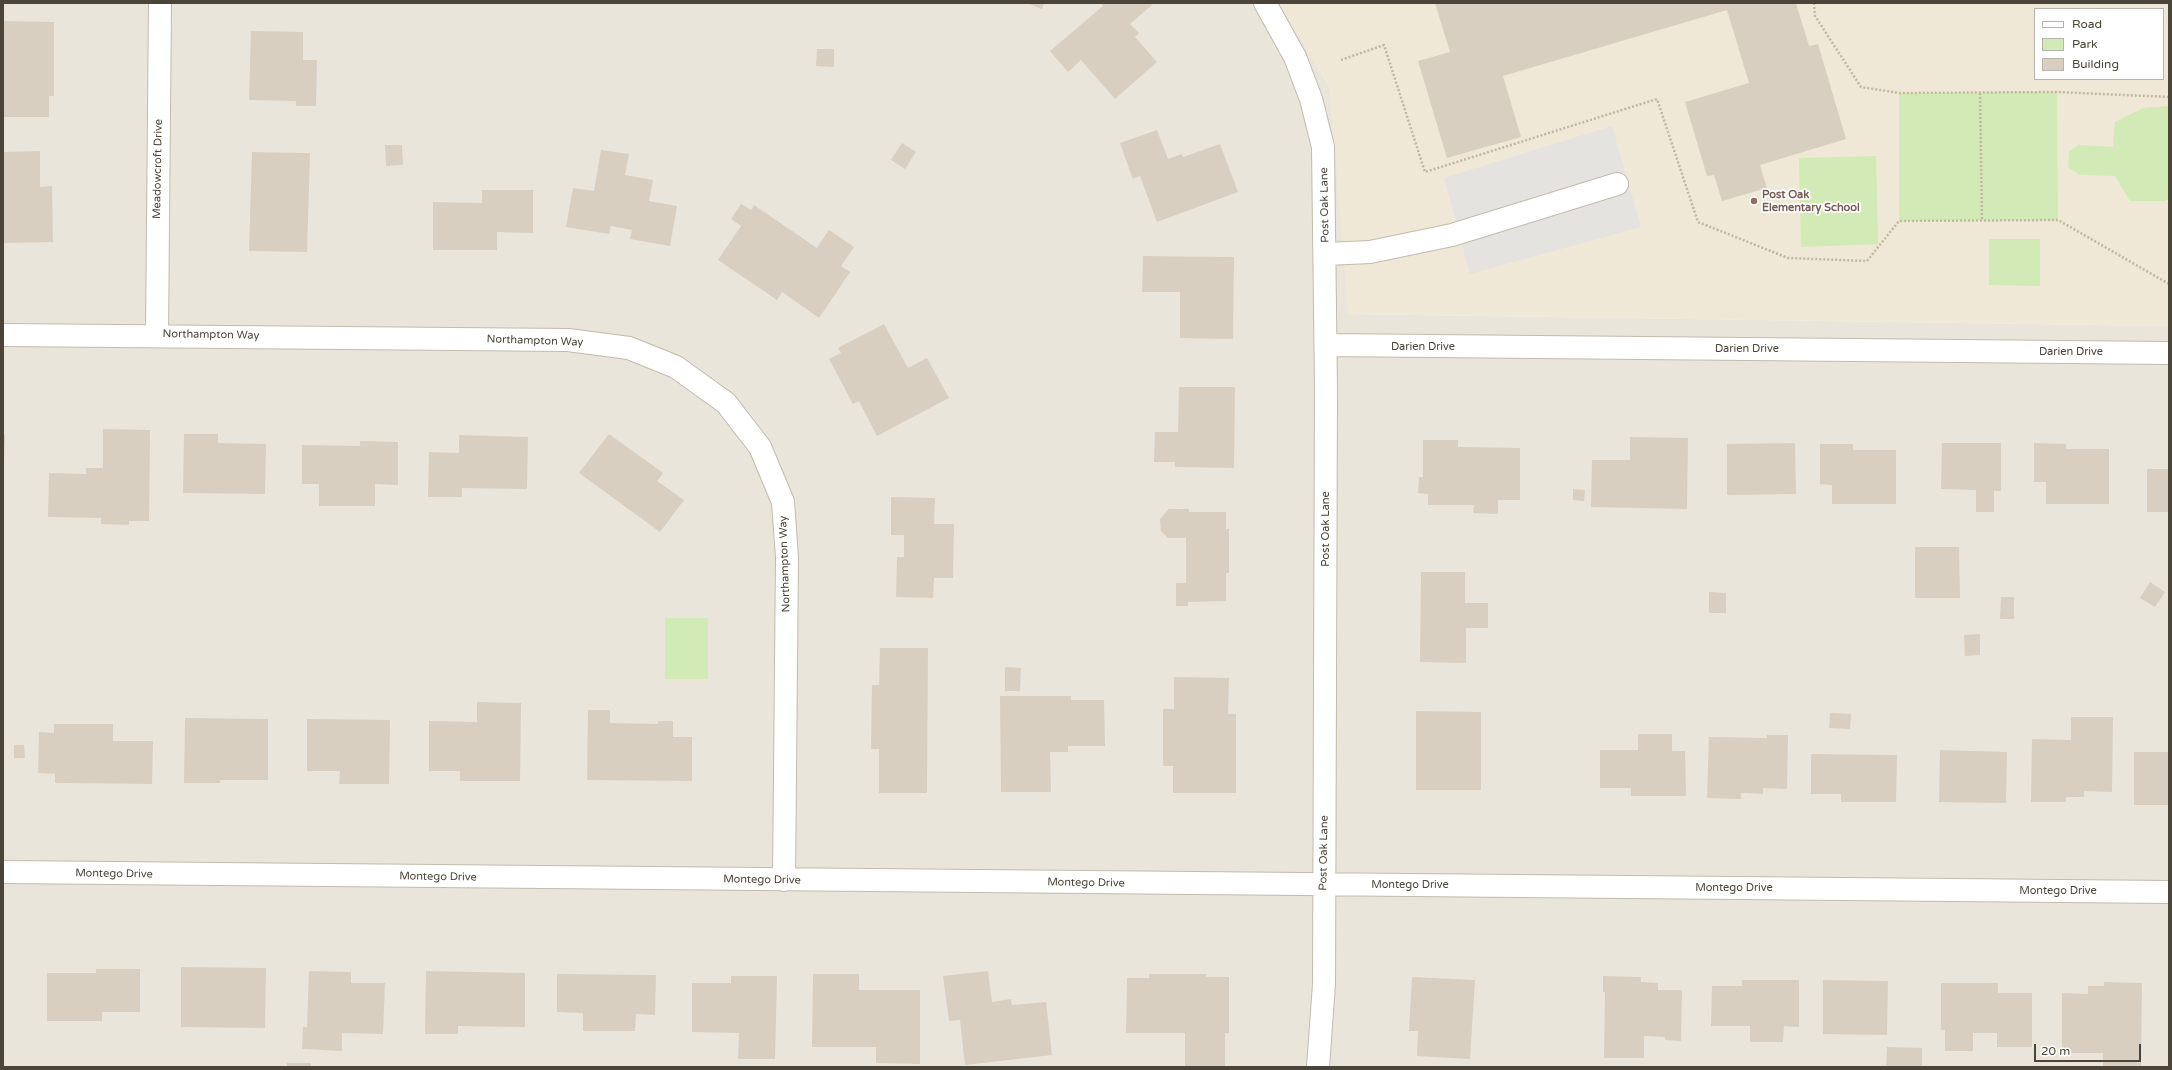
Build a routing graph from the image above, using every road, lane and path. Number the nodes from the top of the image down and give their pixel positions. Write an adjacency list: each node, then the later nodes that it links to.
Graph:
1 (160, 3): 12 (street, Meadowcroft Drive)
2 (1265, 3): 9 (street, Post Oak Lane)
3 (1814, 3): 5 (path)
4 (1341, 60): 8 (path)
5 (1980, 93): 6 (path); 8 (path)
6 (2169, 96)
7 (1617, 184): 9 (street)
8 (1982, 220): 10 (path)
9 (1326, 254): 13 (street, Post Oak Lane)
10 (2169, 284)
11 (3, 335): 12 (street, Northampton Way)
12 (157, 335): 16 (street, Northampton Way)
13 (1326, 345): 14 (street, Darien Drive); 17 (street, Post Oak Lane)
14 (2169, 353)
15 (3, 872): 16 (street, Montego Drive)
16 (784, 880): 17 (street, Montego Drive)
17 (1324, 886): 18 (street, Montego Drive); 19 (street, Post Oak Lane)
18 (2169, 892)
19 (1318, 1067)

